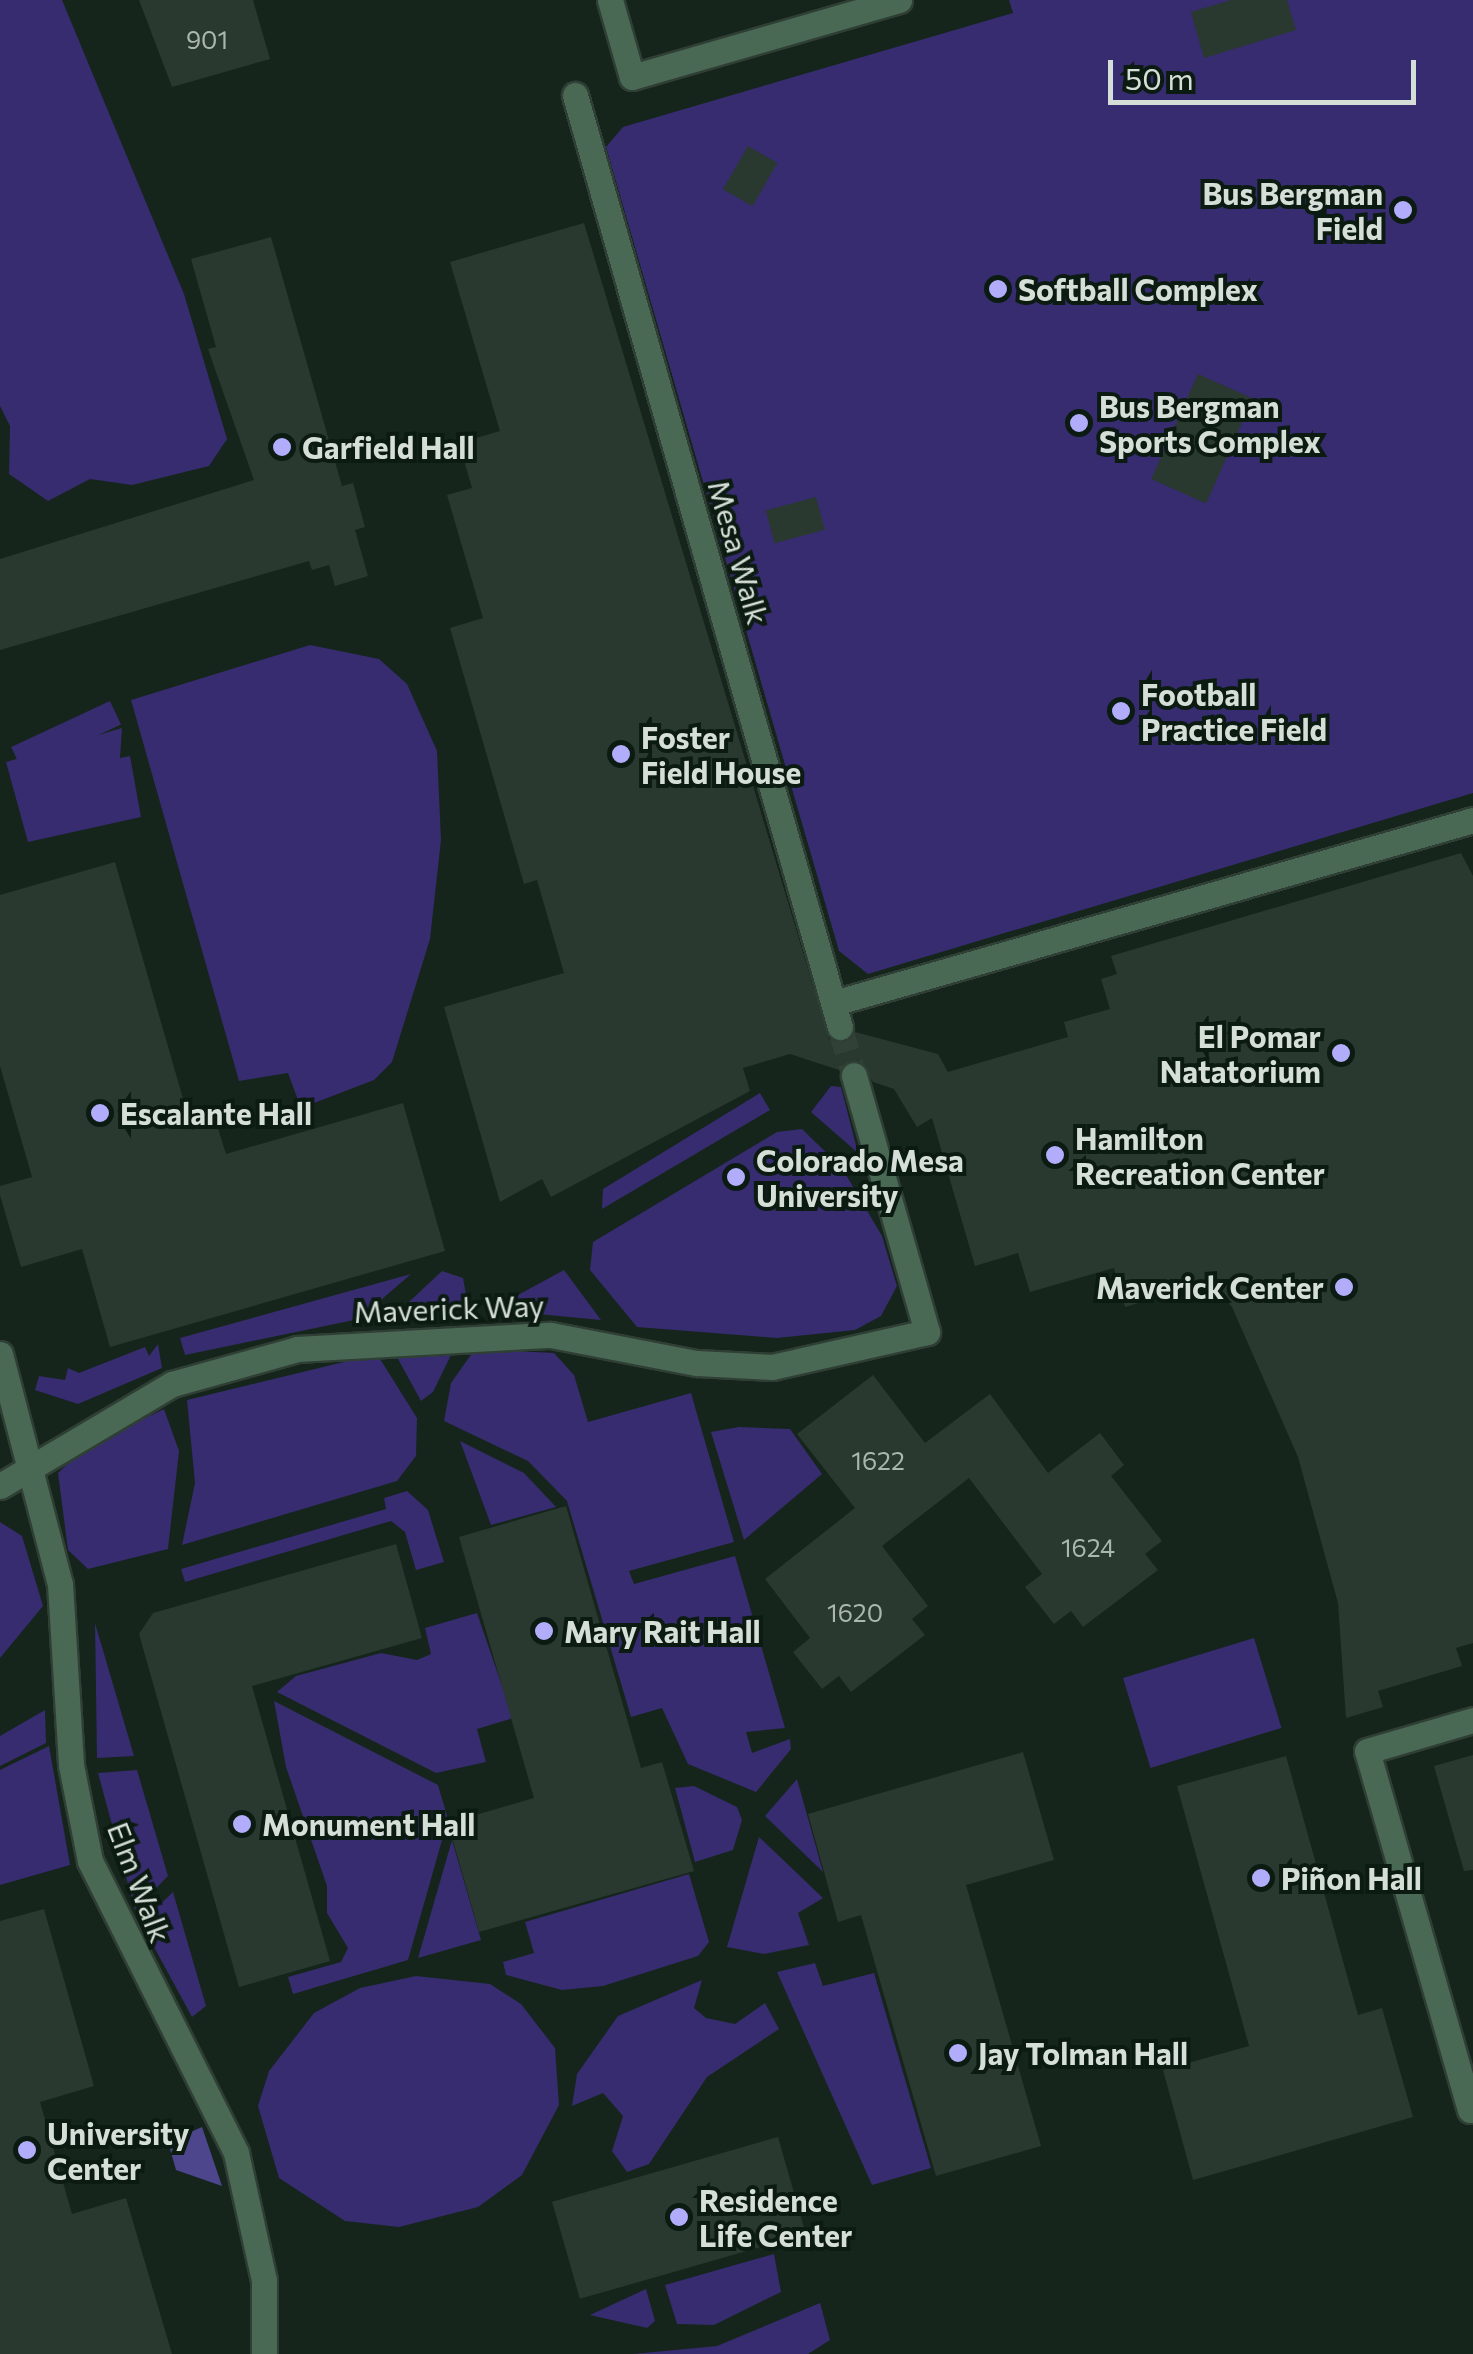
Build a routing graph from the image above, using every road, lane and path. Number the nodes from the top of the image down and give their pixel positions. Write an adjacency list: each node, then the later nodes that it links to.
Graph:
1 (610, 0): 2 (street)
2 (898, 0)
3 (575, 95): 4 (street, Mesa Walk)
4 (1473, 820)
5 (854, 1075): 7 (street, Maverick Way)
6 (0, 1354): 7 (street, Elm Walk)
7 (30, 1468): 8 (street, Maverick Way); 11 (street, Elm Walk)
8 (0, 1486)
9 (1473, 1720): 10 (street)
10 (1470, 2110)
11 (264, 2354)

